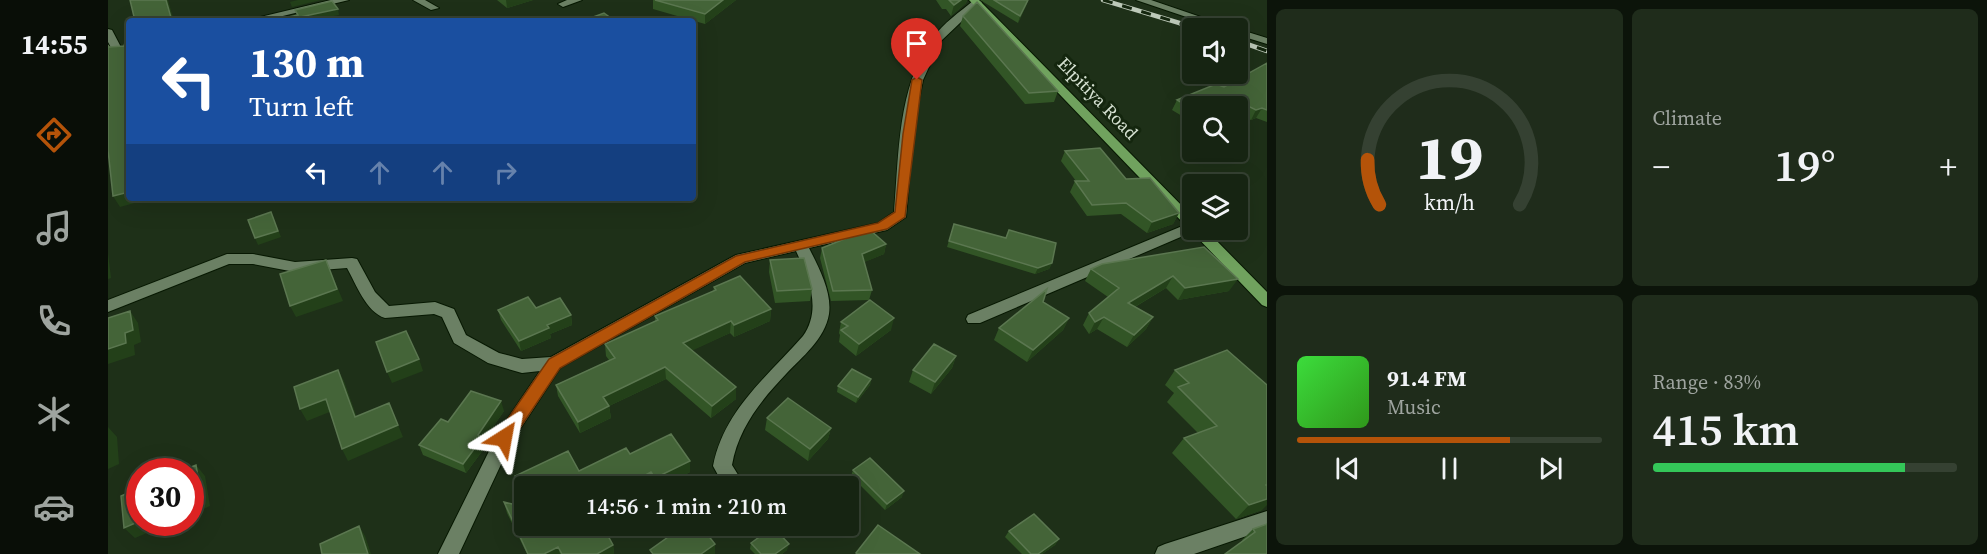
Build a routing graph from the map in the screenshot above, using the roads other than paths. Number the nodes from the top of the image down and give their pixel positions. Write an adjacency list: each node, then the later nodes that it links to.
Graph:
1 (344, 0): 8 (street)
2 (418, 0): 7 (street)
3 (577, 0): 6 (street)
4 (1141, 0): 9 (street)
5 (976, 1): 14 (main road, Elpitiya Road); 17 (street)
6 (563, 4)
7 (434, 8)
8 (263, 18)
9 (1197, 18)
10 (108, 32): 13 (street)
11 (1248, 35): 12 (street)
12 (1267, 41)
13 (126, 52)
14 (1182, 215)
15 (1182, 229): 20 (street)
16 (1208, 240): 18 (main road)
17 (800, 245): 21 (street); 22 (street)
18 (1267, 301)
19 (108, 306): 21 (street)
20 (974, 319)
21 (554, 363): 24 (street)
22 (728, 476)
23 (1267, 520): 25 (street)
24 (448, 554)
25 (1165, 554)

